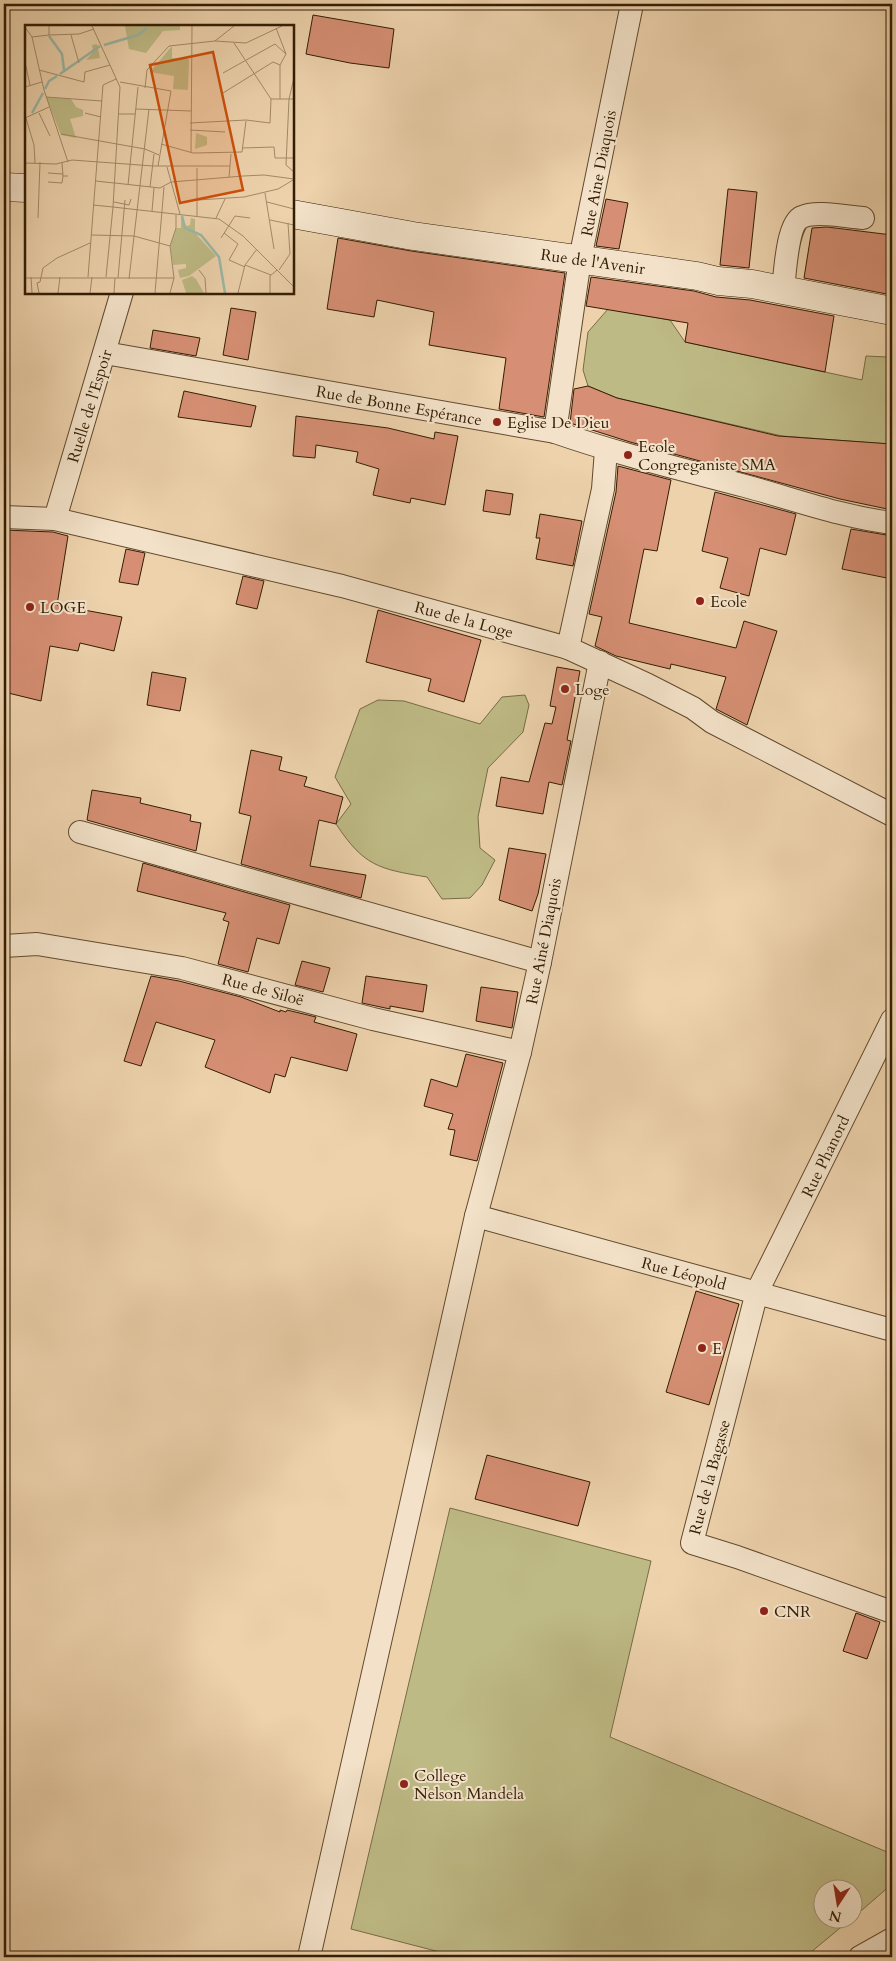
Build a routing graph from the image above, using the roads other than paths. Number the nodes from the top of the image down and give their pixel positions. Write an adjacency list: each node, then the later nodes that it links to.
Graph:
1 (632, 4): 6 (street, Rue Aine Diaquois)
2 (4, 187): 3 (main road)
3 (25, 188)
4 (294, 214): 6 (main road, Rue de l'Avenir)
5 (863, 218): 7 (street)
6 (580, 259): 7 (main road, Rue de l'Avenir); 11 (street, Rue Aine Diaquois)
7 (783, 290): 9 (main road, Rue de l'Avenir)
8 (121, 294): 10 (street, Ruelle de l'Espoir)
9 (892, 311)
10 (105, 353): 11 (street, Rue de Bonne Espérance); 14 (street, Ruelle de l'Espoir)
11 (555, 432): 12 (street, Rue de Bonne Espérance)
12 (606, 450): 15 (street, Rue de Bonne Espérance); 16 (street)
13 (4, 518): 14 (street, Rue de la Loge)
14 (55, 519): 16 (street, Rue de la Loge)
15 (892, 523)
16 (568, 648): 17 (street, Rue de la Loge)
17 (600, 662): 18 (street, Rue de la Loge); 21 (street, Rue Ainé Diaquois)
18 (892, 815)
19 (80, 832): 21 (street)
20 (4, 946): 23 (street, Rue de Siloë)
21 (540, 962): 23 (street, Rue Ainé Diaquois)
22 (892, 1020): 25 (street, Rue Phanord)
23 (520, 1052): 24 (street, Rue Ainé Diaquois)
24 (476, 1216): 25 (street, Rue Léopold); 29 (street, Rue Ainé Diaquois)
25 (757, 1292): 26 (street, Rue Léopold); 27 (street, Rue de la Bagasse)
26 (892, 1330)
27 (892, 1612)
28 (892, 1939): 30 (street)
29 (309, 1957)
30 (860, 1957)

